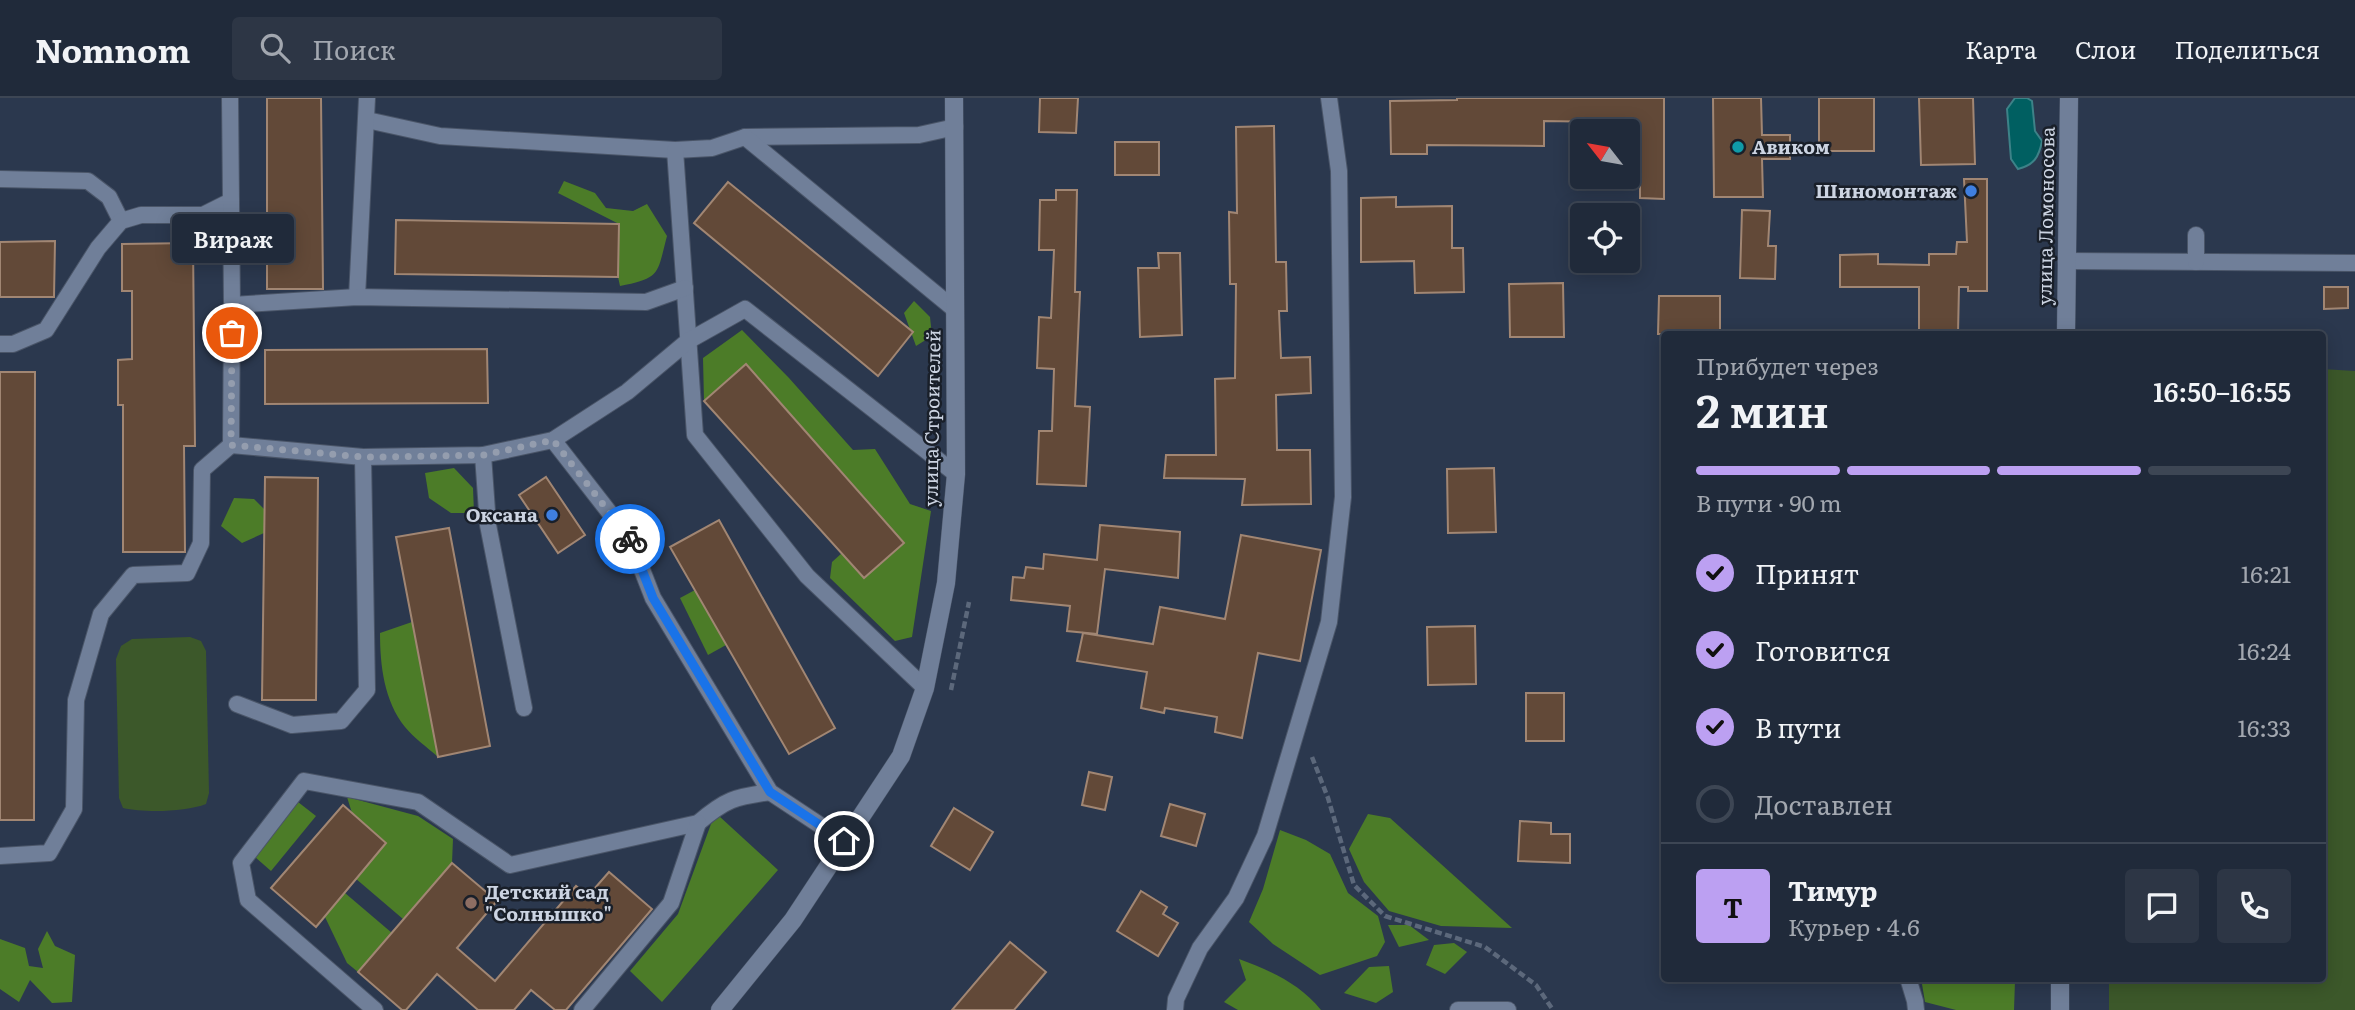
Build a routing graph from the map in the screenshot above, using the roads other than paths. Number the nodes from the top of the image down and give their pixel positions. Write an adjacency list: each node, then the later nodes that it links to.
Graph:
1 (230, 98): 11 (lane)
2 (367, 98): 6 (lane)
3 (954, 98): 7 (street, улица Строителей)
4 (1329, 98): 41 (lane)
5 (2069, 98): 14 (street, улица Ломоносова)
6 (368, 120): 9 (lane); 18 (lane)
7 (955, 127): 8 (lane); 20 (street, улица Строителей)
8 (745, 137): 9 (lane); 20 (lane)
9 (675, 150): 17 (lane)
10 (0, 179): 12 (lane)
11 (231, 201): 12 (lane); 19 (lane)
12 (121, 221): 23 (lane)
13 (2196, 236): 15 (lane)
14 (2066, 261): 15 (lane); 21 (street, улица Ломоносова)
15 (2196, 262): 16 (lane)
16 (2355, 263)
17 (685, 288): 18 (lane); 22 (lane)
18 (357, 298): 19 (lane)
19 (232, 305): 25 (lane)
20 (953, 308): 28 (street, улица Строителей)
21 (2066, 331)
22 (688, 341): 24 (lane); 28 (lane); 29 (lane)
23 (0, 344)
24 (553, 440): 26 (lane); 32 (lane)
25 (231, 445): 27 (lane); 35 (lane)
26 (484, 455): 27 (lane); 31 (lane)
27 (363, 457): 30 (lane)
28 (956, 474): 29 (street, улица Строителей)
29 (925, 688): 34 (street, улица Строителей)
30 (237, 704)
31 (524, 708)
32 (770, 792): 33 (lane); 34 (lane)
33 (698, 823): 38 (lane); 39 (lane)
34 (844, 841): 40 (street, улица Строителей)
35 (0, 856)
36 (1909, 982): 44 (lane)
37 (2060, 982): 45 (street)
38 (375, 1010)
39 (582, 1010)
40 (720, 1010)
41 (1175, 1010)
42 (1458, 1010): 43 (lane)
43 (1508, 1010)
44 (1916, 1010)
45 (2060, 1010)

